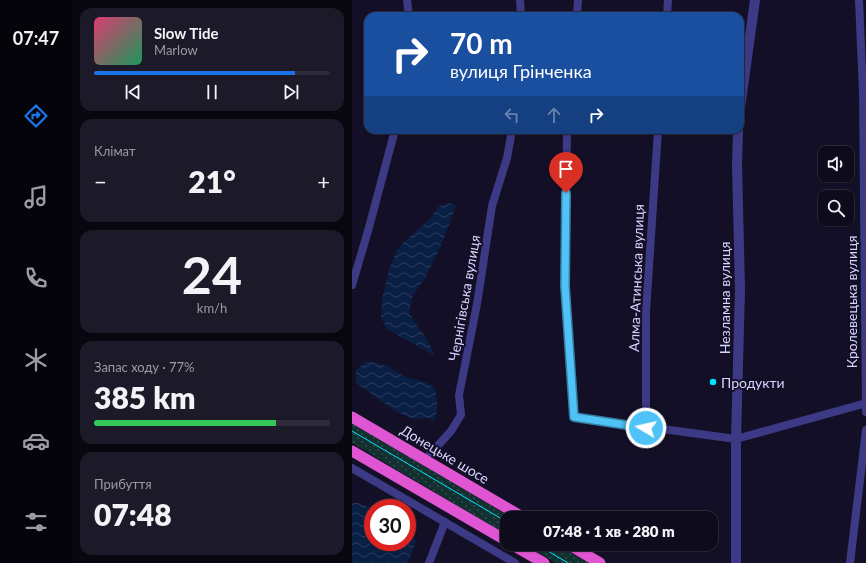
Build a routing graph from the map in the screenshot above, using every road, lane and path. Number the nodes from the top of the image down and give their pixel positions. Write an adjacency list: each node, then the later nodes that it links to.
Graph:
1 (407, 0): 7 (street)
2 (520, 0): 8 (street)
3 (578, 0): 9 (street)
4 (668, 0): 10 (street)
5 (755, 0): 11 (street)
6 (859, 0): 18 (street, Кролевецька вулиця)
7 (409, 12)
8 (521, 12)
9 (577, 12)
10 (667, 12)
11 (744, 79)
12 (394, 134): 17 (street)
13 (511, 134): 24 (street, Чернігівська вулиця)
14 (567, 134): 20 (street)
15 (658, 134): 20 (street, Алма-Атинська вулиця)
16 (738, 134): 22 (street, Незламна вулиця)
17 (352, 285)
18 (866, 406): 22 (street)
19 (352, 417): 24 (highway, Донецьке шосе)
20 (646, 428): 22 (street)
21 (866, 430): 38 (street)
22 (736, 439): 37 (street, Незламна вулиця)
23 (352, 451): 26 (highway)
24 (425, 460): 27 (highway, Донецьке шосе)
25 (352, 468): 28 (street)
26 (439, 502): 28 (street); 30 (highway)
27 (512, 511)
28 (432, 515): 29 (street)
29 (445, 522): 33 (street); 34 (street)
30 (500, 538)
31 (523, 551): 35 (highway)
32 (580, 551): 36 (highway)
33 (429, 563)
34 (515, 563)
35 (544, 563)
36 (600, 563)
37 (736, 563)
38 (850, 563)

